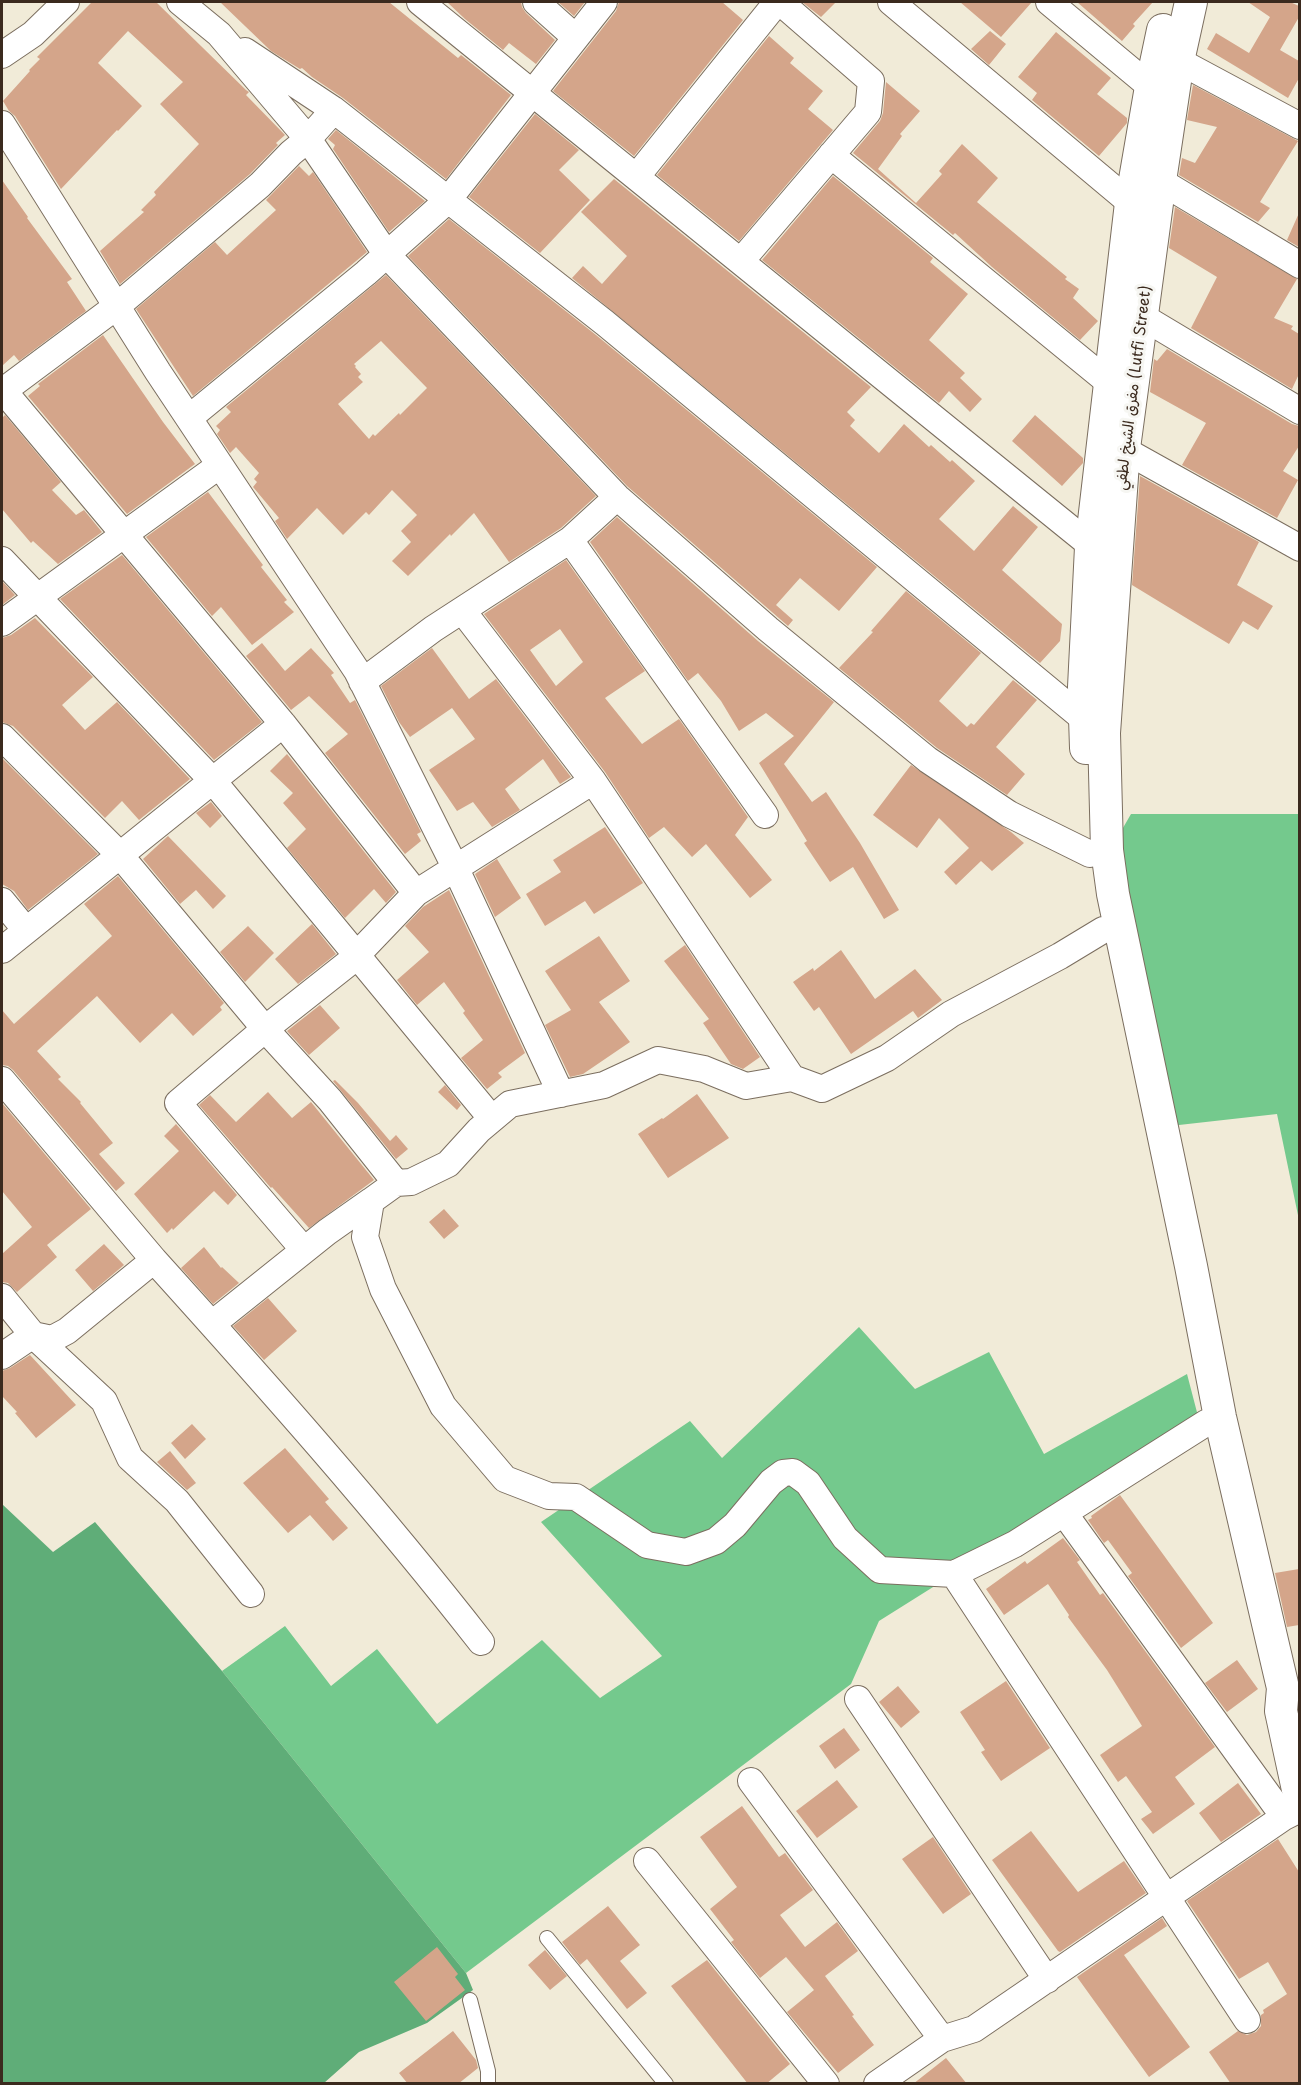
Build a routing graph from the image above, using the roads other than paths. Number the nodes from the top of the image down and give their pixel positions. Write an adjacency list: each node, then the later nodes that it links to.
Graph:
1 (66, 2): 13 (street)
2 (180, 2): 11 (street)
3 (420, 2): 16 (street)
4 (536, 2): 12 (street)
5 (604, 2): 12 (street)
6 (778, 2): 21 (street); 22 (street)
7 (891, 2): 25 (street)
8 (1049, 2): 15 (street)
9 (1169, 2): 14 (street)
10 (1191, 2): 14 (street, مفرق الشيخ لطفي (Lutfi Street))
11 (219, 34): 17 (street); 20 (street)
12 (575, 37): 16 (street)
13 (2, 55)
14 (1169, 56): 15 (street); 19 (street); 23 (street, مفرق الشيخ لطفي (Lutfi Street))
15 (1151, 87): 25 (street)
16 (533, 91): 22 (street); 24 (street)
17 (334, 110): 20 (street); 24 (street)
18 (2, 124): 29 (street)
19 (1299, 126)
20 (308, 139): 26 (street); 29 (street)
21 (831, 155): 27 (street); 32 (street)
22 (637, 176): 27 (street)
23 (1160, 181): 28 (street); 30 (street, مفرق الشيخ لطفي (Lutfi Street))
24 (448, 200): 26 (street); 47 (street)
25 (1131, 204): 30 (street)
26 (387, 255): 34 (street); 37 (street)
27 (741, 261): 41 (street)
28 (1299, 265)
29 (117, 306): 31 (street); 34 (street)
30 (1131, 310): 32 (street, مفرق الشيخ لطفي (Lutfi Street)); 33 (street)
31 (2, 390): 38 (street)
32 (1121, 392): 35 (street, مفرق الشيخ لطفي (Lutfi Street))
33 (1299, 411)
34 (189, 418): 36 (street)
35 (1114, 444): 40 (street); 41 (street, مفرق الشيخ لطفي (Lutfi Street))
36 (220, 465): 38 (street); 46 (street)
37 (617, 497): 39 (street); 53 (street)
38 (124, 533): 43 (street); 48 (street)
39 (570, 540): 44 (street); 52 (street)
40 (1299, 548)
41 (1103, 556): 47 (street); 53 (street, مفرق الشيخ لطفي (Lutfi Street))
42 (2, 560): 43 (street)
43 (35, 597): 45 (street); 50 (street)
44 (462, 610): 46 (street); 51 (street)
45 (2, 623)
46 (362, 682): 55 (street)
47 (1084, 719): 53 (street)
48 (283, 724): 50 (street); 56 (street)
49 (2, 737): 54 (street)
50 (213, 781): 54 (street); 61 (street)
51 (594, 781): 55 (street); 63 (street)
52 (765, 815)
53 (1099, 852): 59 (street); 75 (street)
54 (119, 854): 58 (street); 62 (street)
55 (456, 869): 56 (street); 65 (street)
56 (416, 893): 61 (street)
57 (2, 901): 58 (street)
58 (26, 929): 60 (street)
59 (1103, 930): 63 (street); 75 (street)
60 (2, 950)
61 (356, 955): 62 (street); 66 (street)
62 (265, 1029): 67 (street); 69 (street)
63 (792, 1078): 65 (street)
64 (2, 1080): 70 (street)
65 (561, 1094): 66 (street)
66 (492, 1119): 67 (street)
67 (396, 1183): 68 (street)
68 (371, 1201): 69 (street); 77 (street)
69 (304, 1250): 72 (street)
70 (154, 1260): 72 (street); 73 (street)
71 (2, 1298): 73 (street)
72 (212, 1324): 79 (street)
73 (33, 1335): 74 (street); 78 (street)
74 (2, 1356)
75 (1213, 1420): 76 (street); 82 (street)
76 (1064, 1513): 77 (street); 82 (street)
77 (954, 1574): 84 (street)
78 (251, 1594)
79 (481, 1642)
80 (858, 1699): 86 (street)
81 (751, 1781): 89 (street)
82 (1294, 1808): 84 (street)
83 (647, 1861): 92 (street)
84 (1166, 1897): 86 (street); 88 (street)
85 (547, 1938): 91 (lane)
86 (1047, 1980): 89 (street)
87 (470, 2000): 90 (lane)
88 (1247, 2020)
89 (942, 2039): 93 (street)
90 (488, 2084)
91 (666, 2084)
92 (826, 2084)
93 (877, 2084)

